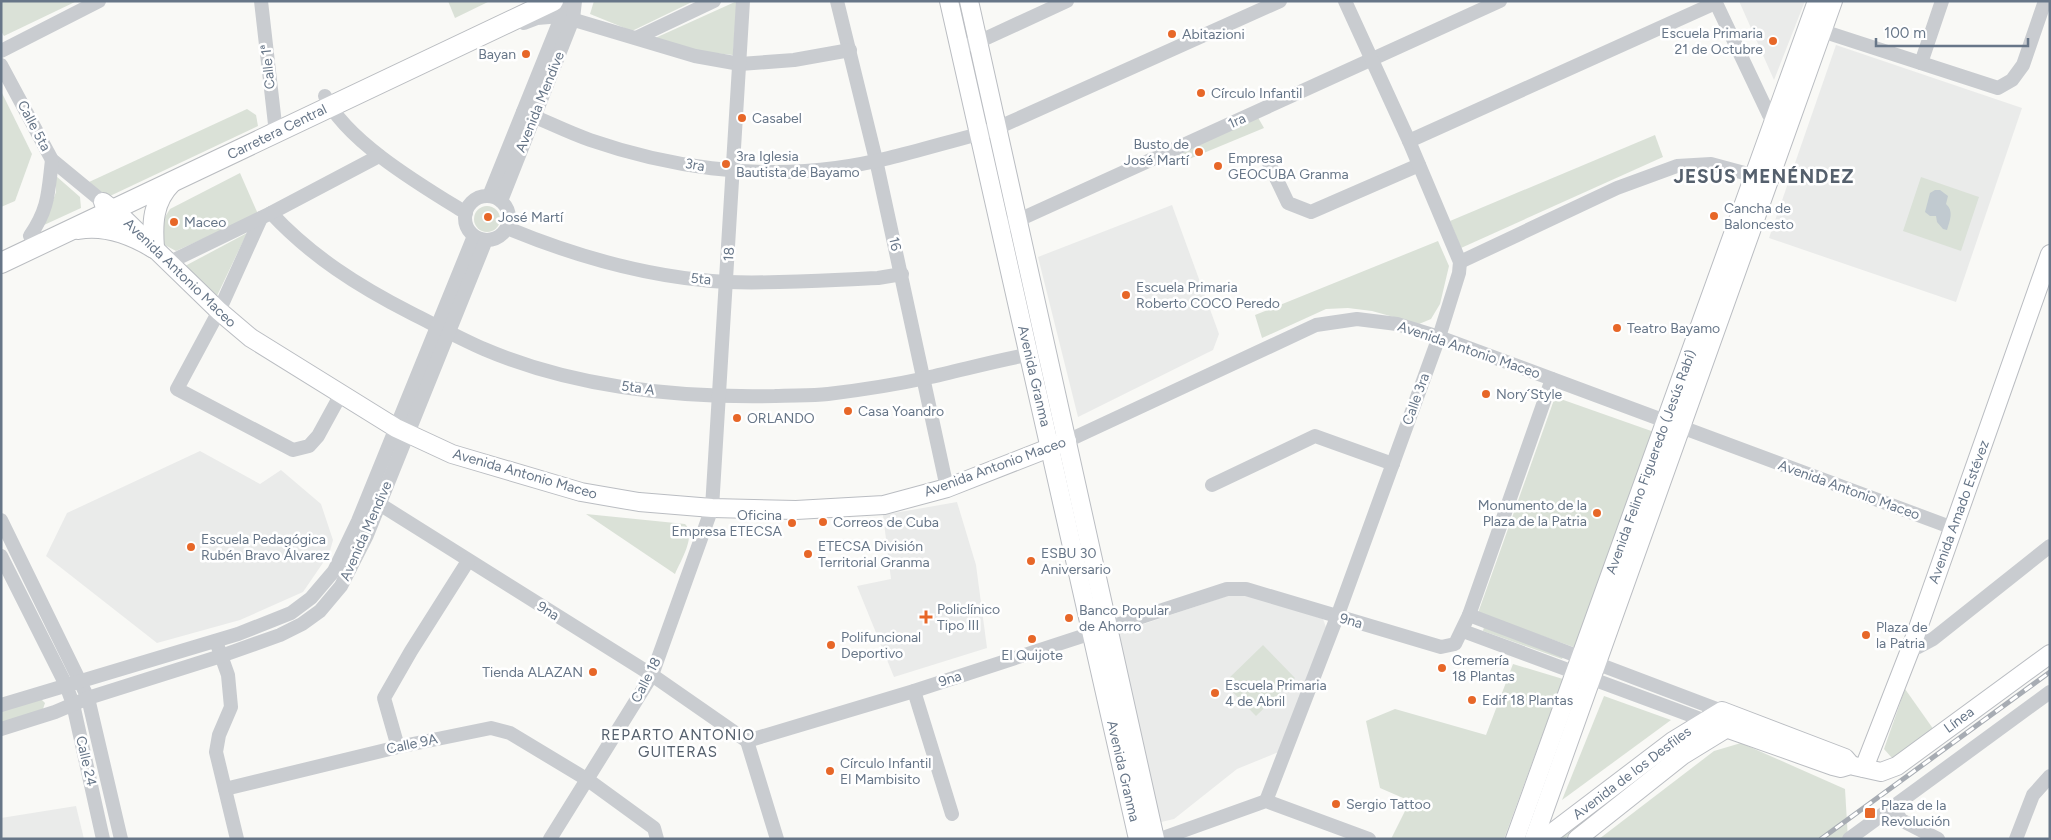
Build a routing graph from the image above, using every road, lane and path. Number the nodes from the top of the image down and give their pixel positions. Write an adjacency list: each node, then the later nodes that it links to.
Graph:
1 (99, 1): 26 (street)
2 (260, 1): 34 (street, Calle 1ª)
3 (525, 1): 31 (highway, Carretera Central)
4 (562, 1): 20 (street, Avenida Mendive)
5 (576, 1): 20 (street, Avenida Mendive)
6 (714, 1): 22 (street)
7 (743, 1): 29 (street, 18)
8 (837, 1): 25 (street, 16)
9 (949, 1): 24 (main road, Avenida Granma)
10 (969, 1): 23 (main road, Avenida Granma)
11 (1067, 1): 23 (street)
12 (1280, 1): 35 (street, 3ra)
13 (1345, 1): 27 (street)
14 (1500, 1): 27 (street, 1ra)
15 (1817, 1): 21 (main road, Avenida Felino Figueredo (Jesús Rabí))
16 (1833, 1): 21 (main road, Avenida Felino Figueredo (Jesús Rabí))
17 (1942, 1): 28 (street)
18 (2045, 1): 28 (street)
19 (1715, 2): 33 (street); 37 (street)
20 (563, 12): 22 (street); 31 (highway, Carretera Central); 32 (street, Avenida Mendive)
21 (1815, 29): 28 (street); 33 (main road, Avenida Felino Figueredo (Jesús Rabí)); 44 (main road, Avenida Felino Figueredo (Jesús Rabí))
22 (638, 37): 29 (street)
23 (978, 42): 24 (street); 35 (main road, Avenida Granma)
24 (960, 47): 36 (main road, Avenida Granma)
25 (850, 50): 29 (street); 40 (street, 16)
26 (1, 51)
27 (1371, 60): 37 (street); 50 (street, 1ra)
28 (1920, 63)
29 (740, 64): 43 (street, 18)
30 (1, 65): 39 (street, Calle 5ta)
31 (328, 101): 34 (highway, Carretera Central); 38 (street)
32 (529, 114): 43 (street, 3ra); 46 (street, Avenida Mendive)
33 (1775, 117): 44 (main road, Avenida Felino Figueredo (Jesús Rabí))
34 (275, 128): 45 (highway, Carretera Central); 47 (highway, Carretera Central)
35 (997, 128): 36 (street, 3ra); 50 (main road, Avenida Granma)
36 (980, 134): 40 (street, 3ra); 52 (main road, Avenida Granma)
37 (1408, 142): 42 (street)
38 (380, 156): 48 (street); 49 (street)
39 (52, 160): 47 (street, Avenida Antonio Maceo); 54 (street)
40 (876, 160): 43 (street, 3ra); 62 (street, 16)
41 (1269, 163): 42 (street)
42 (1419, 165): 60 (street)
43 (733, 172): 63 (street, 18)
44 (1761, 178): 60 (street); 73 (main road, Avenida Felino Figueredo (Jesús Rabí))
45 (172, 182): 47 (highway, Carretera Central); 56 (highway)
46 (495, 198): 48 (street); 51 (street)
47 (108, 206): 53 (highway, Carretera Central); 54 (highway, Carretera Central); 56 (main road, Avenida Antonio Maceo)
48 (466, 213): 55 (street)
49 (266, 215): 59 (street); 64 (street); 65 (street, 5ta A)
50 (1018, 221): 52 (street, 1ra); 67 (main road, Avenida Granma)
51 (507, 228): 55 (street); 63 (street, 5ta)
52 (1000, 228): 68 (main road, Avenida Granma)
53 (67, 232): 56 (highway); 61 (highway, Carretera Central)
54 (30, 236): 57 (highway, Carretera Central)
55 (480, 238): 65 (street, Avenida Mendive)
56 (154, 248): 59 (main road, Avenida Antonio Maceo)
57 (1, 249)
58 (2049, 259): 83 (main road, Avenida Amado Estévez)
59 (170, 262): 64 (main road, Avenida Antonio Maceo)
60 (1460, 262): 66 (street, Calle 3ra)
61 (1, 263)
62 (902, 274): 63 (street, 5ta); 69 (street, 16)
63 (727, 282): 72 (street, 18)
64 (219, 311): 71 (main road, Avenida Antonio Maceo); 71 (street)
65 (443, 329): 72 (street, 5ta A); 74 (street, Avenida Mendive)
66 (1439, 337): 70 (street, Avenida Antonio Maceo); 75 (street, Avenida Antonio Maceo); 77 (street, Calle 3ra)
67 (1047, 352): 68 (street, 5ta A); 75 (main road, Avenida Granma)
68 (1029, 354): 69 (street, 5ta A); 76 (main road, Avenida Granma)
69 (924, 379): 72 (street, 5ta A); 79 (street, 16)
70 (1552, 379): 73 (street, Avenida Antonio Maceo); 87 (street)
71 (340, 394): 74 (main road, Avenida Antonio Maceo)
72 (719, 397): 81 (street, 18)
73 (1673, 424): 83 (street, Avenida Antonio Maceo); 95 (main road, Avenida Felino Figueredo (Jesús Rabí)); 96 (main road, Avenida Felino Figueredo (Jesús Rabí))
74 (402, 431): 80 (street, Avenida Mendive); 81 (main road, Avenida Antonio Maceo)
75 (1066, 441): 76 (main road, Avenida Antonio Maceo); 89 (main road, Avenida Granma)
76 (1050, 448): 79 (main road, Avenida Antonio Maceo); 89 (main road, Avenida Granma)
77 (1393, 464): 78 (street); 88 (street, Calle 3ra)
78 (1212, 485)
79 (947, 488): 81 (main road, Avenida Antonio Maceo)
80 (374, 501): 86 (street, 9na); 91 (street, Avenida Mendive); 94 (street, Avenida Mendive)
81 (712, 508): 97 (street, Calle 18)
82 (1, 520): 98 (street, Calle 24)
83 (1953, 528): 92 (main road, Avenida Amado Estévez)
84 (2050, 546): 92 (street)
85 (1, 556): 99 (street, Calle 24)
86 (468, 561): 97 (street, 9na); 110 (street)
87 (1469, 615): 90 (street); 95 (street)
88 (1337, 617): 89 (street, 9na); 90 (street, 9na); 115 (street, Calle 3ra)
89 (1100, 630): 100 (street, 9na); 124 (main road, Avenida Granma); 125 (main road, Avenida Granma)
90 (1463, 631): 95 (street)
91 (215, 640): 94 (street); 98 (street, Avenida Mendive)
92 (1912, 645): 111 (main road, Avenida Amado Estévez)
93 (2050, 654): 111 (main road, Línea)
94 (221, 656): 102 (street, Avenida Mendive); 114 (street)
95 (1578, 664): 96 (street); 128 (main road, Avenida Felino Figueredo (Jesús Rabí))
96 (1594, 671): 105 (street); 106 (street); 129 (main road, Avenida Felino Figueredo (Jesús Rabí))
97 (652, 675): 109 (street, 9na); 113 (street, Calle 18)
98 (80, 680): 99 (street, Avenida Mendive); 102 (street, Calle 24)
99 (66, 685): 103 (street, Calle 24); 104 (street, Avenida Mendive)
100 (914, 691): 109 (street, 9na); 117 (street)
101 (2050, 692): 116 (street)
102 (88, 698): 103 (street, Avenida Mendive); 119 (street, Calle 24)
103 (73, 704): 108 (street, Avenida Mendive); 118 (street, Calle 24)
104 (1, 705)
105 (1722, 711): 106 (main road, Avenida de los Desfiles); 111 (main road)
106 (1706, 721): 107 (main road, Línea); 130 (main road, Avenida de los Desfiles)
107 (1727, 728): 111 (main road, Línea); 131 (main road, Avenida de los Desfiles)
108 (1, 729)
109 (747, 740): 123 (street)
110 (398, 746): 113 (street, Calle 9A); 114 (street, Calle 9A)
111 (1858, 767)
112 (2050, 776): 134 (street)
113 (588, 780): 121 (street, Calle 18); 122 (street, Calle 9A)
114 (225, 789): 120 (street)
115 (1266, 801): 126 (street); 127 (street)
116 (1893, 807): 132 (street); 133 (street)
117 (952, 814)
118 (103, 839)
119 (121, 839)
120 (237, 839)
121 (550, 839)
122 (657, 839)
123 (777, 839)
124 (1138, 839)
125 (1155, 839)
126 (1160, 839)
127 (1369, 839)
128 (1515, 839)
129 (1534, 839)
130 (1544, 839)
131 (1577, 839)
132 (1850, 839)
133 (1938, 839)
134 (2016, 839)

